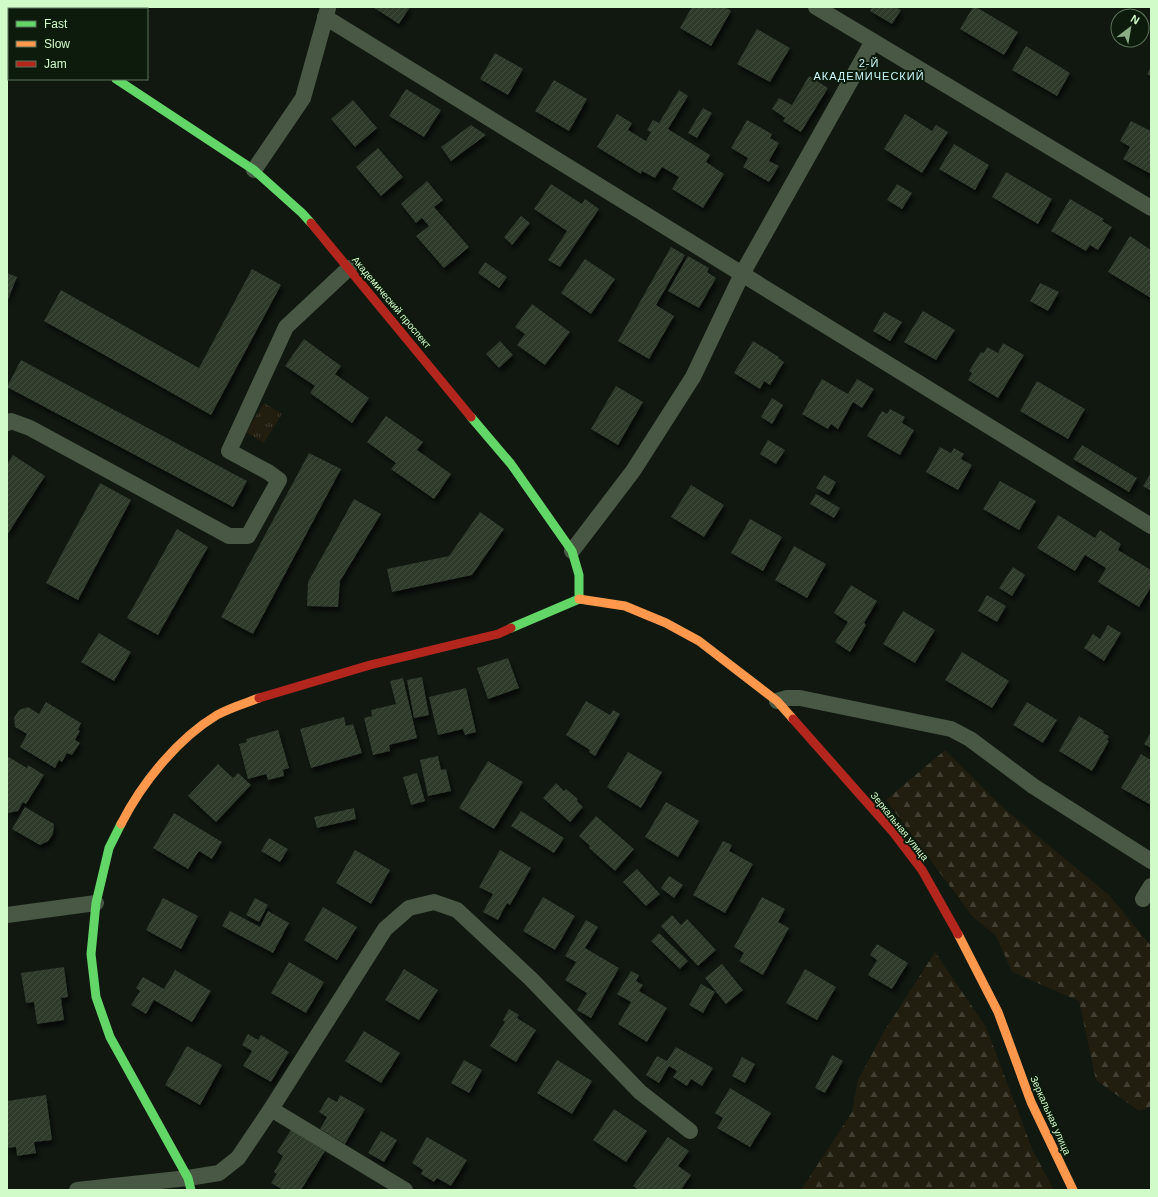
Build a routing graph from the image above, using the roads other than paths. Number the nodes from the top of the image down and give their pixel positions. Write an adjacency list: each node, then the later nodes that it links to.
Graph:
1 (816, 7): 3 (street)
2 (327, 12): 5 (street); 8 (street)
3 (873, 41): 6 (street); 8 (street)
4 (118, 80): 5 (street, Академический проспект)
5 (254, 170): 7 (street, Академический проспект)
6 (1151, 208)
7 (349, 268): 9 (street); 11 (street, Академический проспект)
8 (742, 274): 10 (street); 11 (street)
9 (7, 423)
10 (1151, 526)
11 (572, 551): 12 (street, Академический проспект)
12 (579, 599): 13 (street, Зеркальная улица); 15 (street)
13 (777, 701): 14 (street); 22 (street, Зеркальная улица)
14 (1151, 861)
15 (96, 903): 16 (street); 19 (street)
16 (7, 915)
17 (271, 1109): 18 (street); 19 (street); 21 (street)
18 (690, 1131)
19 (190, 1184): 20 (street)
20 (77, 1190)
21 (406, 1190)
22 (1073, 1190)

